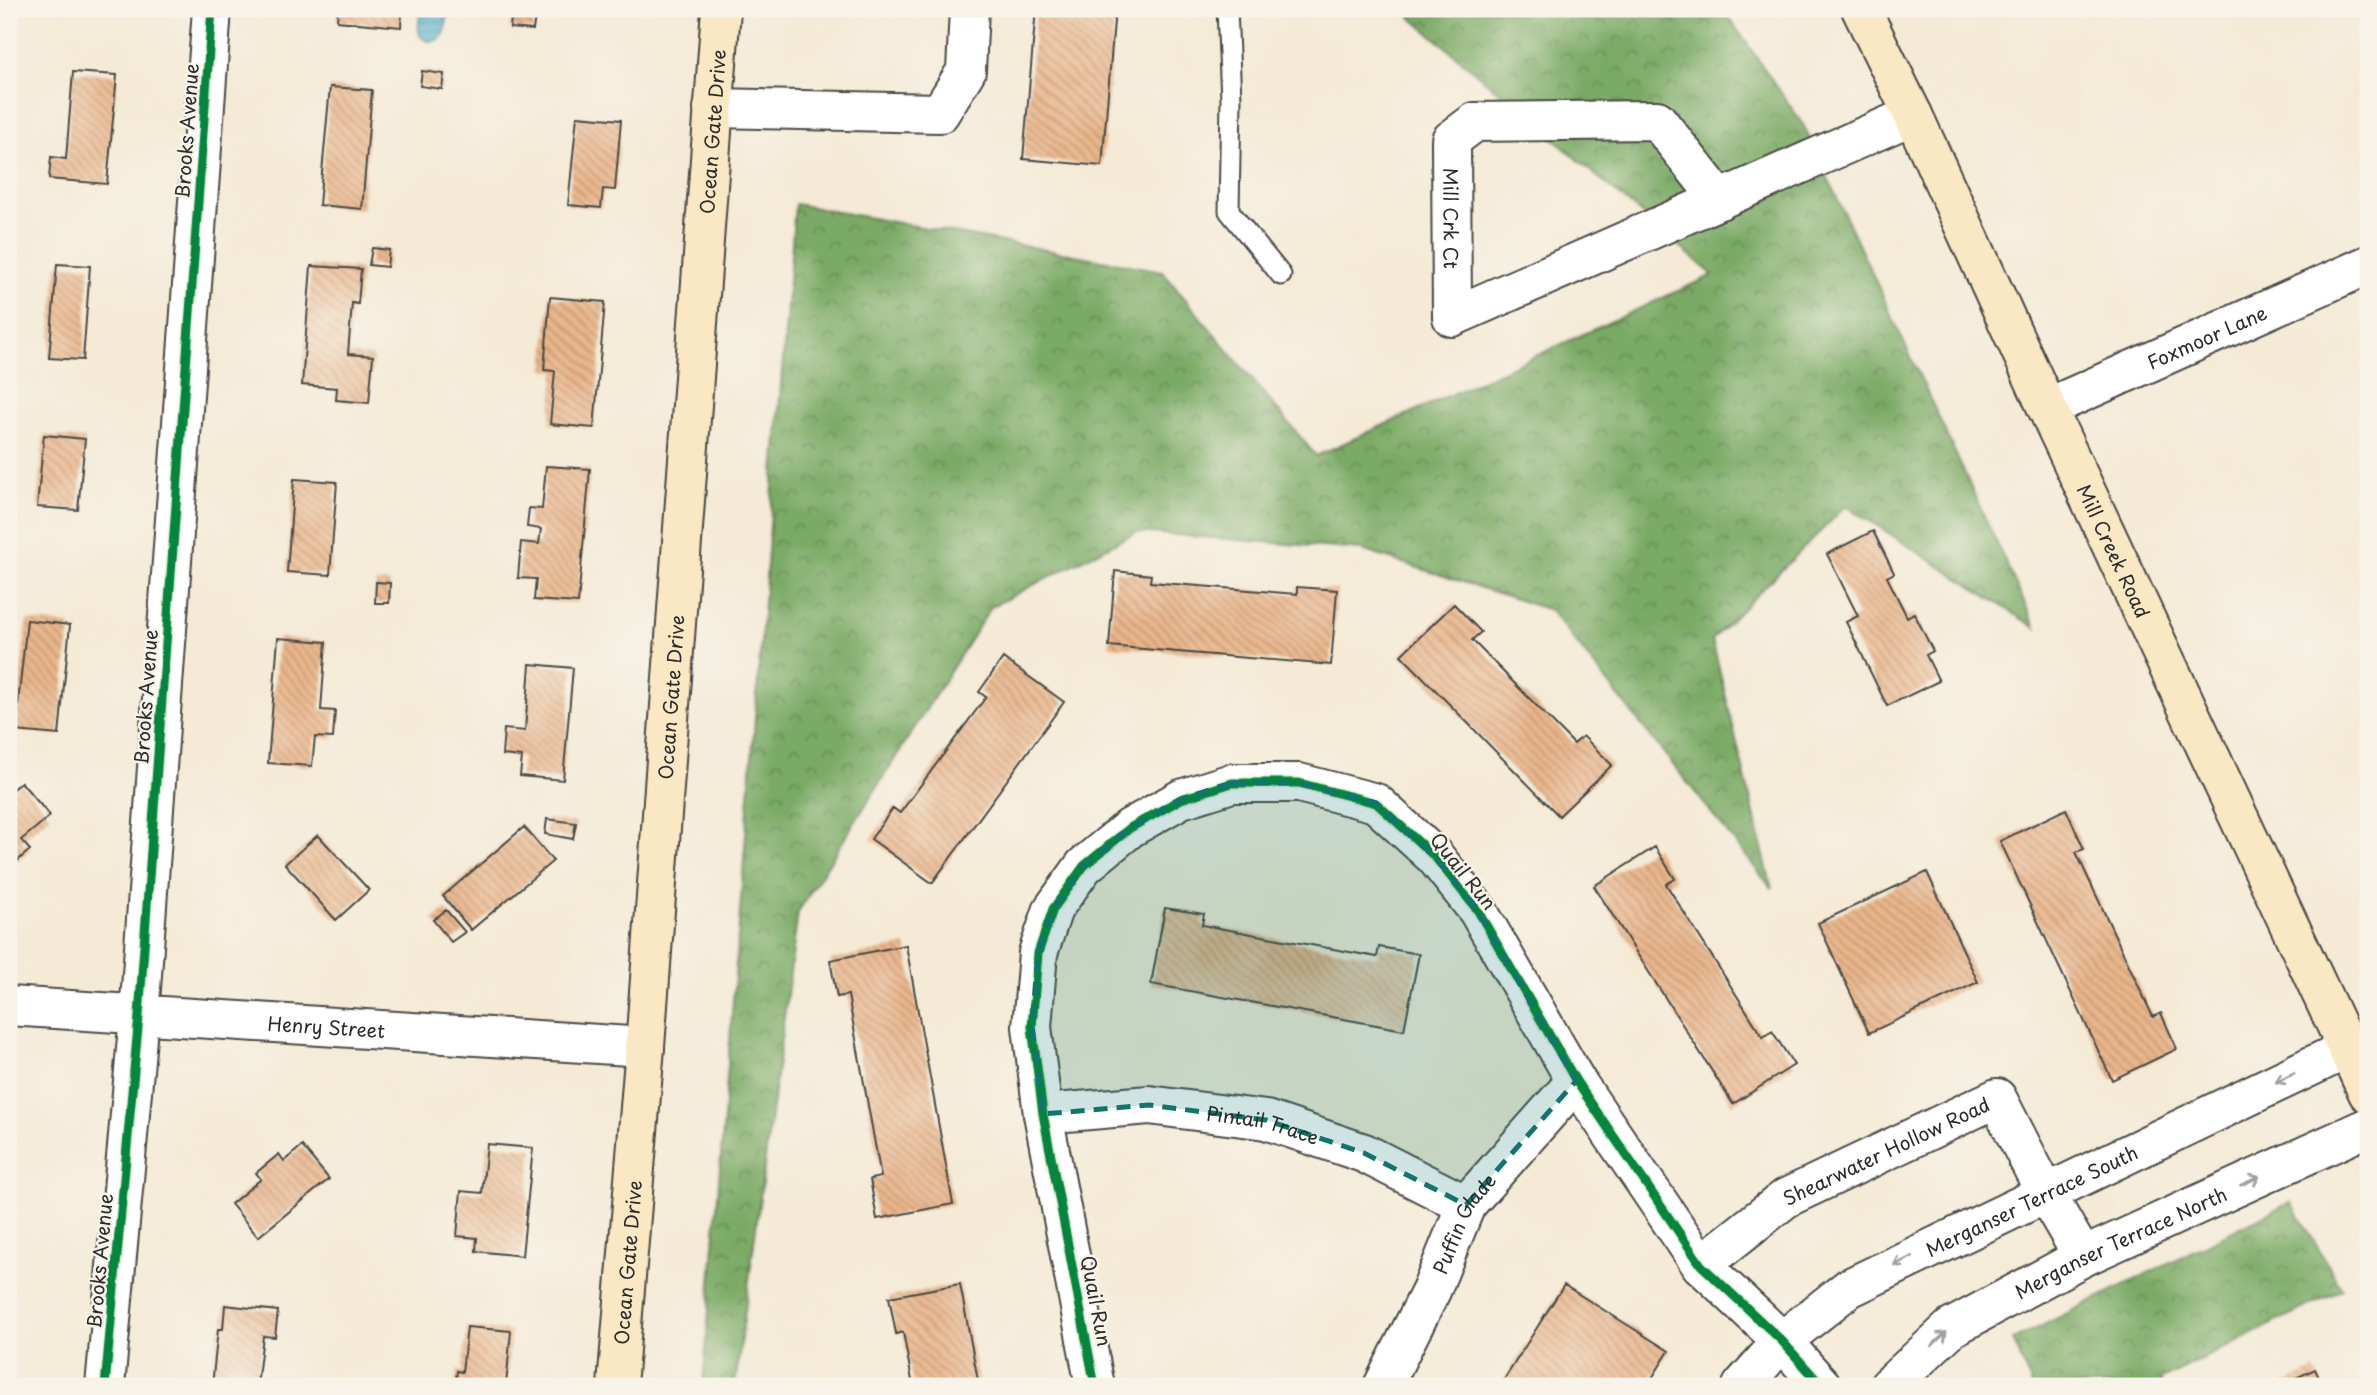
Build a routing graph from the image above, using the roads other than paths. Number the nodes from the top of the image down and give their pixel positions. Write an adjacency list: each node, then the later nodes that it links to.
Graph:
1 (212, 9): 13 (street, Brooks Avenue)
2 (721, 9): 6 (main road, Ocean Gate Drive)
3 (970, 9): 6 (street)
4 (1227, 9): 10 (lane)
5 (1861, 9): 7 (main road, Mill Creek Road)
6 (713, 108): 14 (main road, Ocean Gate Drive)
7 (1913, 115): 8 (street, Mill Crk Ct); 11 (main road, Mill Creek Road)
8 (1720, 200): 8 (street, Mill Crk Ct)
9 (2368, 265): 11 (street, Foxmoor Lane)
10 (1281, 275)
11 (2047, 408): 15 (main road, Mill Creek Road)
12 (9, 1006): 13 (street, Henry Street)
13 (139, 1016): 14 (street, Henry Street); 25 (street, Brooks Avenue)
14 (645, 1046): 26 (main road, Ocean Gate Drive)
15 (2347, 1049): 17 (main road, Mill Creek Road); 20 (street, Merganser Terrace South, one-way to 20)
16 (1576, 1082): 18 (street, Quail Run); 21 (street, Puffin Glade); 23 (street, Quail Run)
17 (2368, 1093)
18 (1043, 1114): 21 (street, Pintail Trace); 27 (street, Quail Run)
19 (2368, 1128): 22 (street, Merganser Terrace North, one-way to 19)
20 (2045, 1192): 22 (street, Shearwater Hollow Road); 23 (street, Shearwater Hollow Road); 24 (street, Merganser Terrace South, one-way to 24)
21 (1466, 1205): 28 (street, Puffin Glade)
22 (2083, 1257): 31 (street, Merganser Terrace North, one-way to 22)
23 (1701, 1265): 24 (street, Quail Run)
24 (1782, 1341): 29 (street, Merganser Terrace South); 30 (street, Quail Run)
25 (105, 1386)
26 (617, 1386)
27 (1095, 1386)
28 (1383, 1386)
29 (1742, 1386)
30 (1822, 1386)
31 (1889, 1386)

